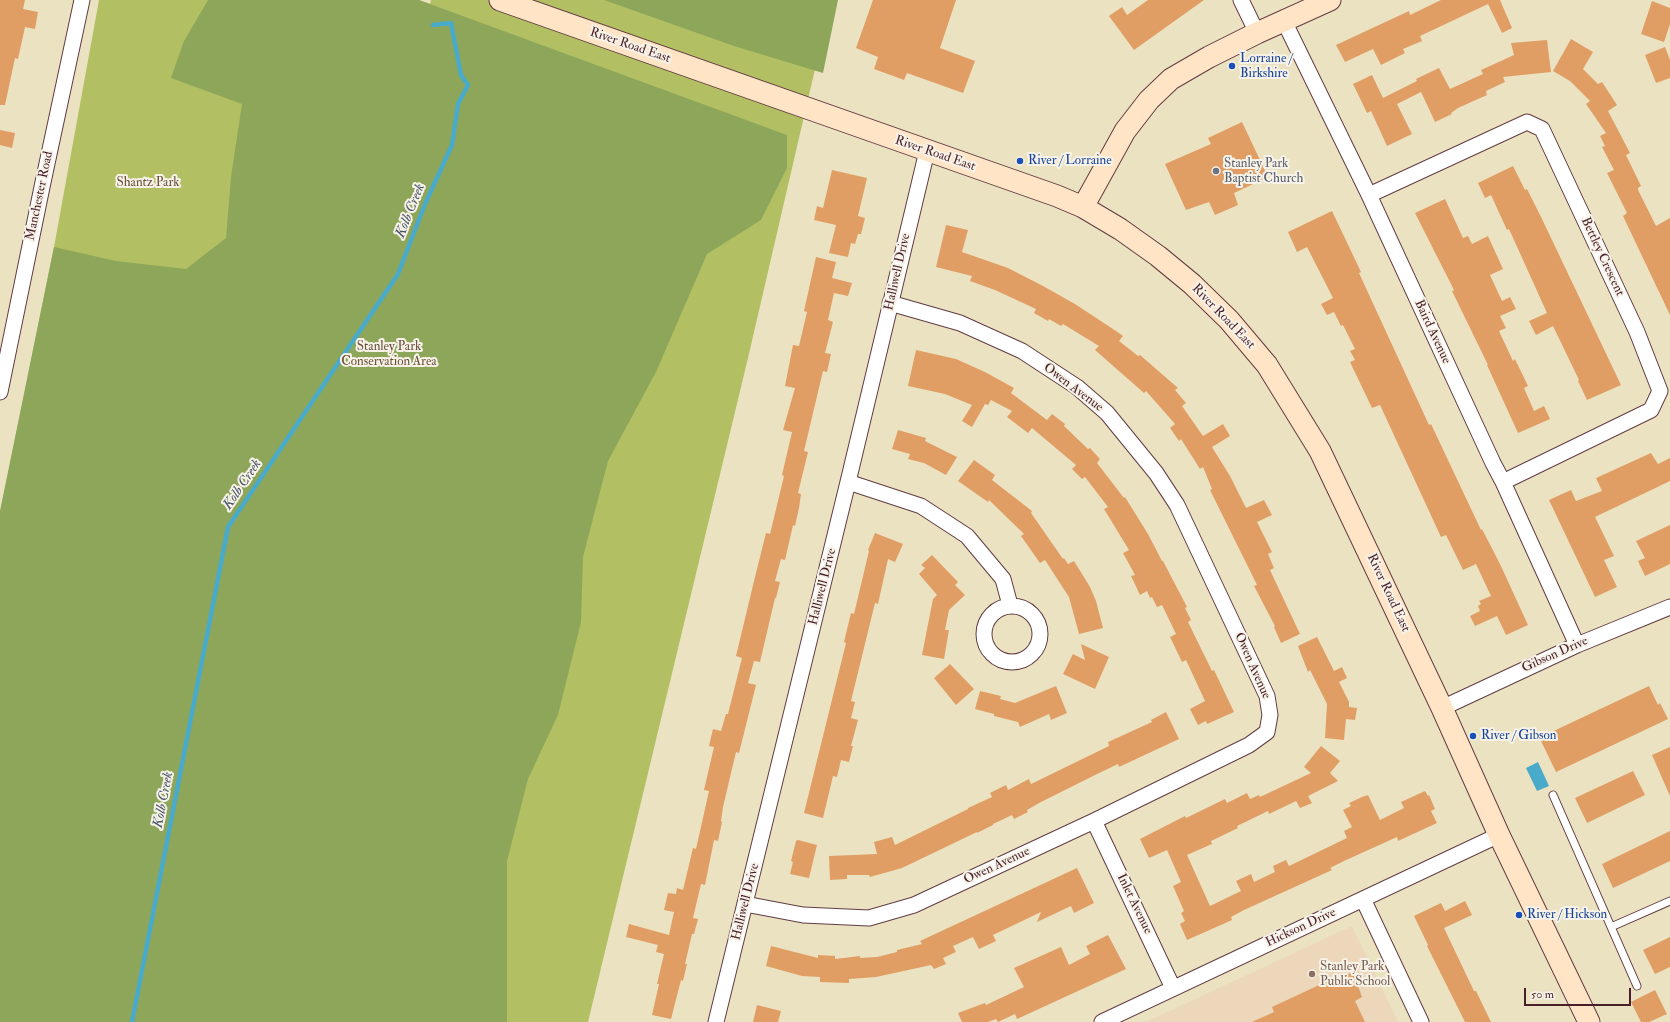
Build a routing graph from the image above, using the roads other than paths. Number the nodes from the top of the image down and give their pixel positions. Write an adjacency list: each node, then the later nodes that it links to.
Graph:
1 (82, 0): 11 (street, Manchester Road)
2 (500, 0): 7 (street, River Road East)
3 (1241, 0): 6 (street)
4 (1330, 0): 5 (street)
5 (1284, 21): 6 (street); 8 (street, Baird Avenue)
6 (1257, 34): 9 (street)
7 (927, 151): 9 (street, River Road East); 10 (street, Halliwell Drive)
8 (1369, 195): 13 (street, Baird Avenue); 13 (street, Bettley Crescent)
9 (1083, 207): 17 (street, River Road East)
10 (890, 303): 12 (street, Halliwell Drive); 19 (street, Owen Avenue)
11 (0, 392)
12 (848, 482): 14 (street); 23 (street, Halliwell Drive)
13 (1503, 482): 16 (street, Baird Avenue)
14 (1010, 605)
15 (1670, 607): 16 (street, Gibson Drive)
16 (1577, 645): 17 (street, Gibson Drive)
17 (1442, 708): 20 (street, River Road East)
18 (1553, 795): 24 (lane)
19 (1094, 821): 23 (street, Owen Avenue); 26 (street, Inlet Avenue)
20 (1499, 835): 21 (street, Hickson Drive); 30 (street, River Road East)
21 (1363, 899): 26 (street, Hickson Drive); 29 (street)
22 (1670, 900): 24 (lane)
23 (745, 904): 27 (street, Halliwell Drive)
24 (1611, 928): 25 (lane)
25 (1637, 986)
26 (1174, 988): 28 (street, Hickson Drive)
27 (716, 1022)
28 (1102, 1022)
29 (1421, 1022)
30 (1589, 1022)

